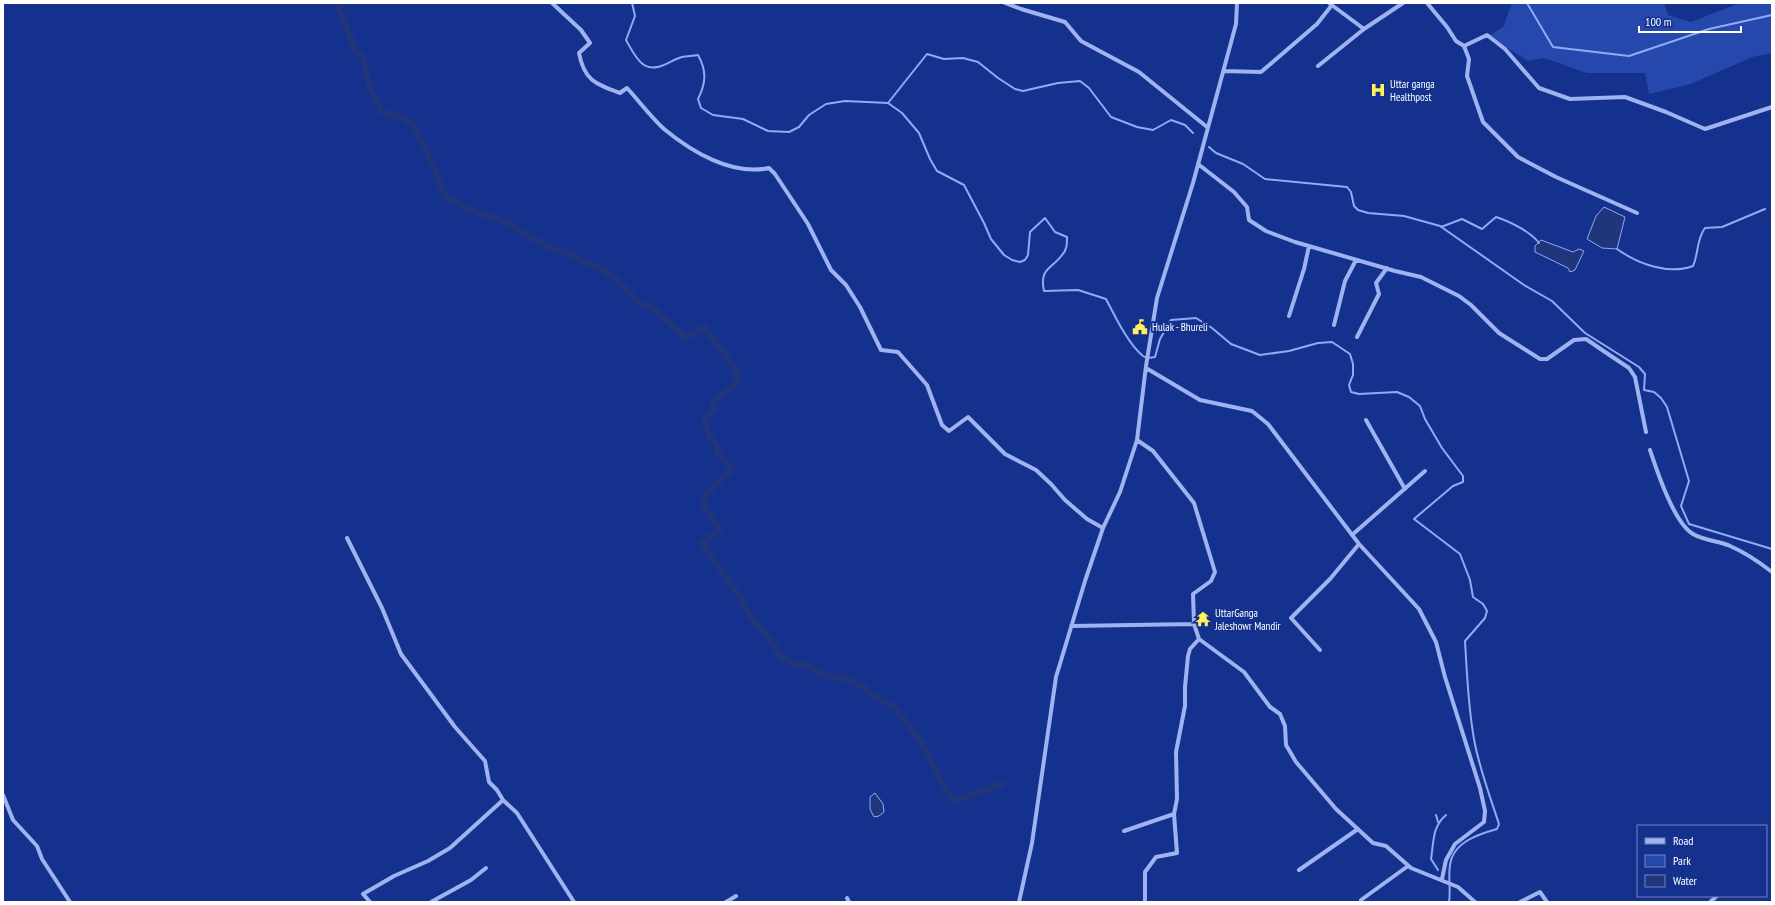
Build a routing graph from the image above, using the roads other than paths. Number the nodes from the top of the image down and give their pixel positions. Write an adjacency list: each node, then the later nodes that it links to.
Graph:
1 (552, 3): 28 (street)
2 (1005, 3): 12 (street)
3 (1237, 3): 10 (street)
4 (1403, 3): 7 (street)
5 (1427, 3): 8 (street)
6 (1331, 4): 7 (street); 10 (street)
7 (1364, 30): 9 (street)
8 (1464, 46): 11 (street); 14 (street)
9 (1318, 66)
10 (1224, 71): 12 (street)
11 (1772, 107)
12 (1207, 127): 13 (street)
13 (1198, 164): 15 (street); 21 (street)
14 (1637, 213)
15 (1309, 246): 16 (street); 18 (street)
16 (1356, 260): 17 (street); 19 (street)
17 (1387, 268): 20 (street); 23 (street)
18 (1289, 316)
19 (1334, 326)
20 (1358, 337)
21 (1146, 367): 24 (street); 29 (street)
22 (1366, 420): 27 (street)
23 (1646, 432)
24 (1137, 440): 28 (street); 33 (street)
25 (1650, 450): 32 (street)
26 (1425, 471): 27 (street)
27 (1405, 490): 29 (street)
28 (1102, 528): 34 (street)
29 (1352, 535): 31 (street)
30 (347, 538): 38 (street)
31 (1358, 544): 36 (street); 45 (street)
32 (1772, 572)
33 (1194, 624): 34 (street); 35 (street)
34 (1072, 626): 53 (street)
35 (1199, 639): 39 (street); 40 (street)
36 (1320, 650)
37 (3, 795): 48 (street)
38 (503, 800): 49 (street); 51 (street)
39 (1174, 814): 41 (street); 54 (street)
40 (1358, 829): 42 (street); 44 (street)
41 (1124, 831)
42 (1408, 866): 45 (street); 47 (street)
43 (486, 868): 50 (street)
44 (1299, 870)
45 (1442, 879): 55 (street)
46 (736, 896): 52 (street)
47 (1361, 900)
48 (70, 902)
49 (370, 902)
50 (431, 902)
51 (574, 902)
52 (726, 902)
53 (1018, 902)
54 (1145, 902)
55 (1475, 902)
56 (1520, 902): 57 (street)
57 (1547, 902)

